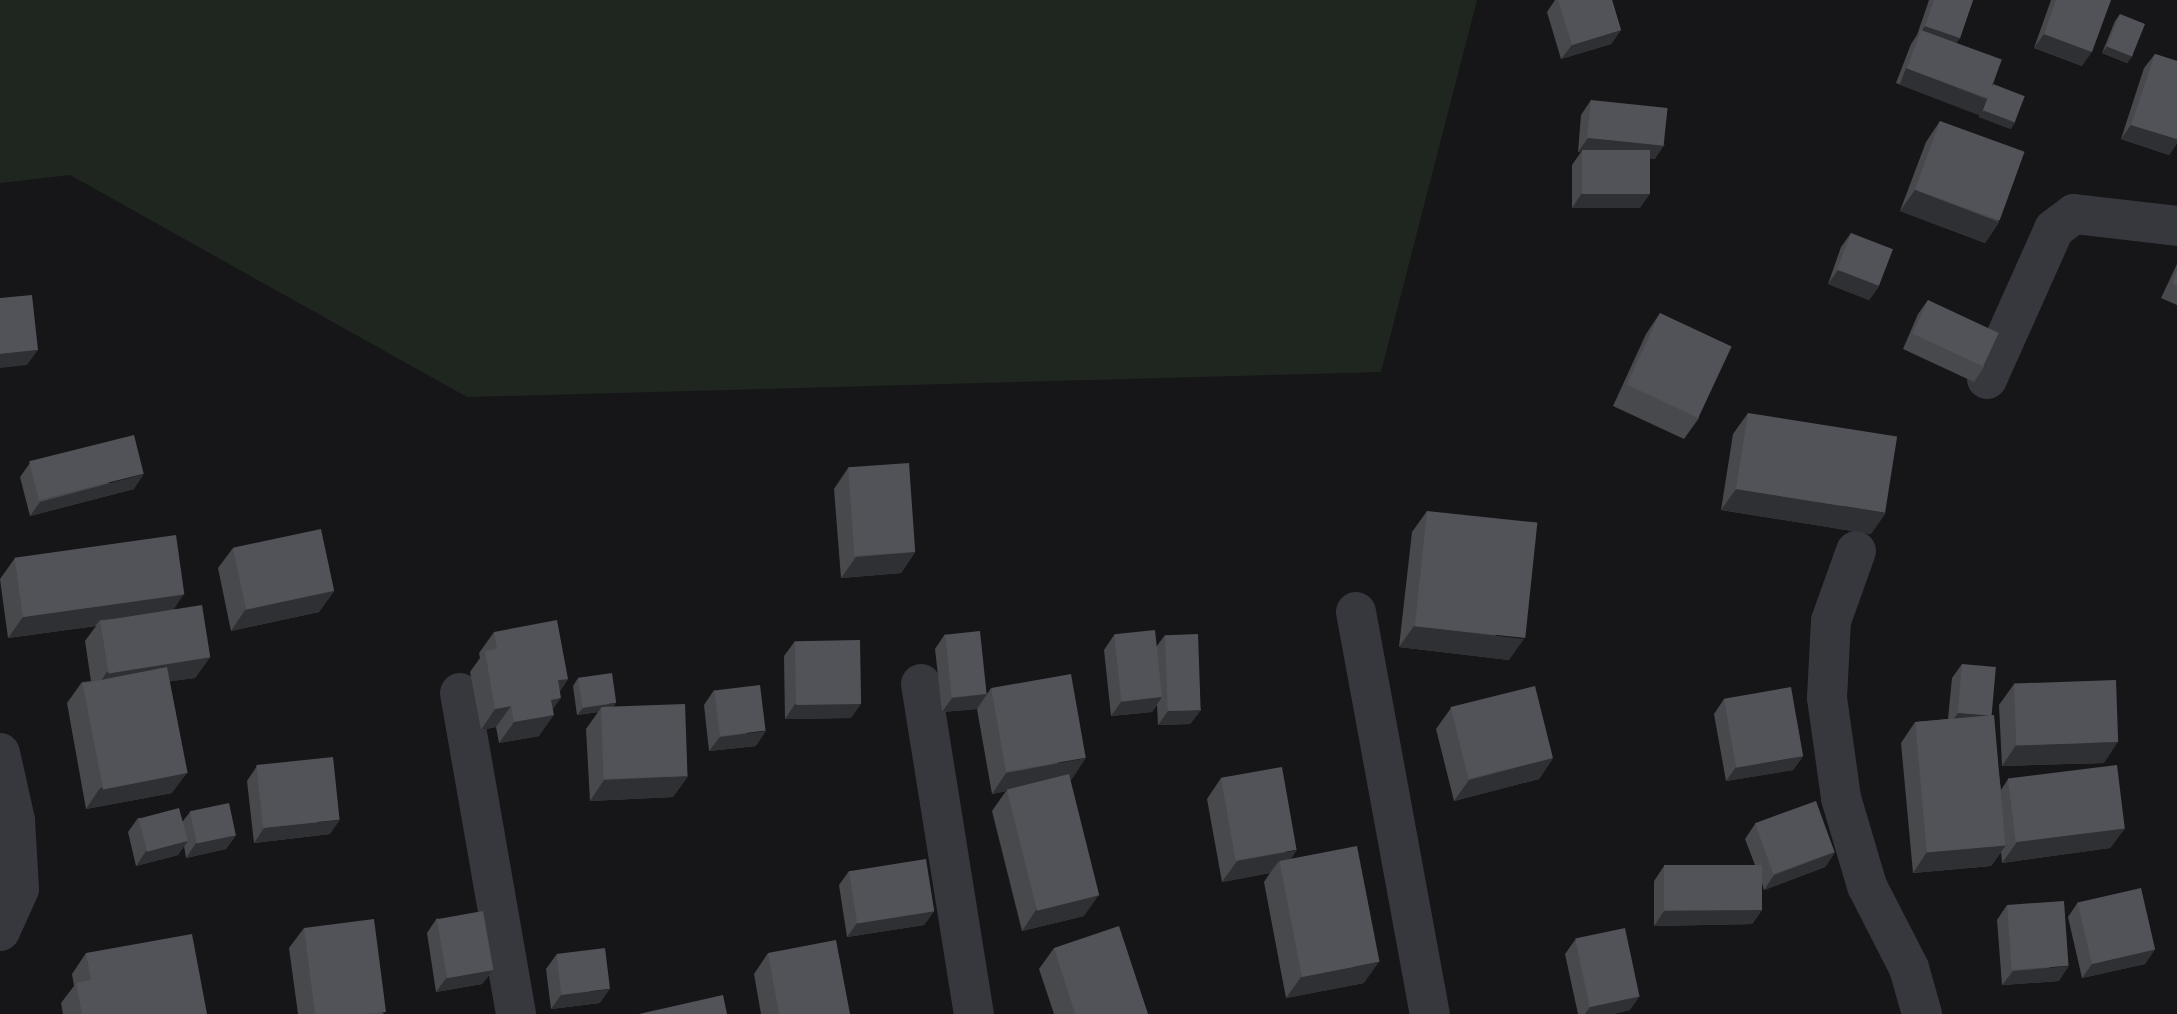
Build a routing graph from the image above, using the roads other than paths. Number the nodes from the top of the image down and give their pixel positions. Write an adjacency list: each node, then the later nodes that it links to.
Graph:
1 (2177, 226): 2 (street)
2 (1987, 379)
3 (1856, 551): 12 (street)
4 (1356, 612): 11 (street)
5 (921, 684): 10 (street)
6 (460, 693): 9 (street)
7 (0, 753): 8 (street)
8 (0, 931)
9 (516, 1014)
10 (974, 1014)
11 (1430, 1014)
12 (1922, 1014)

